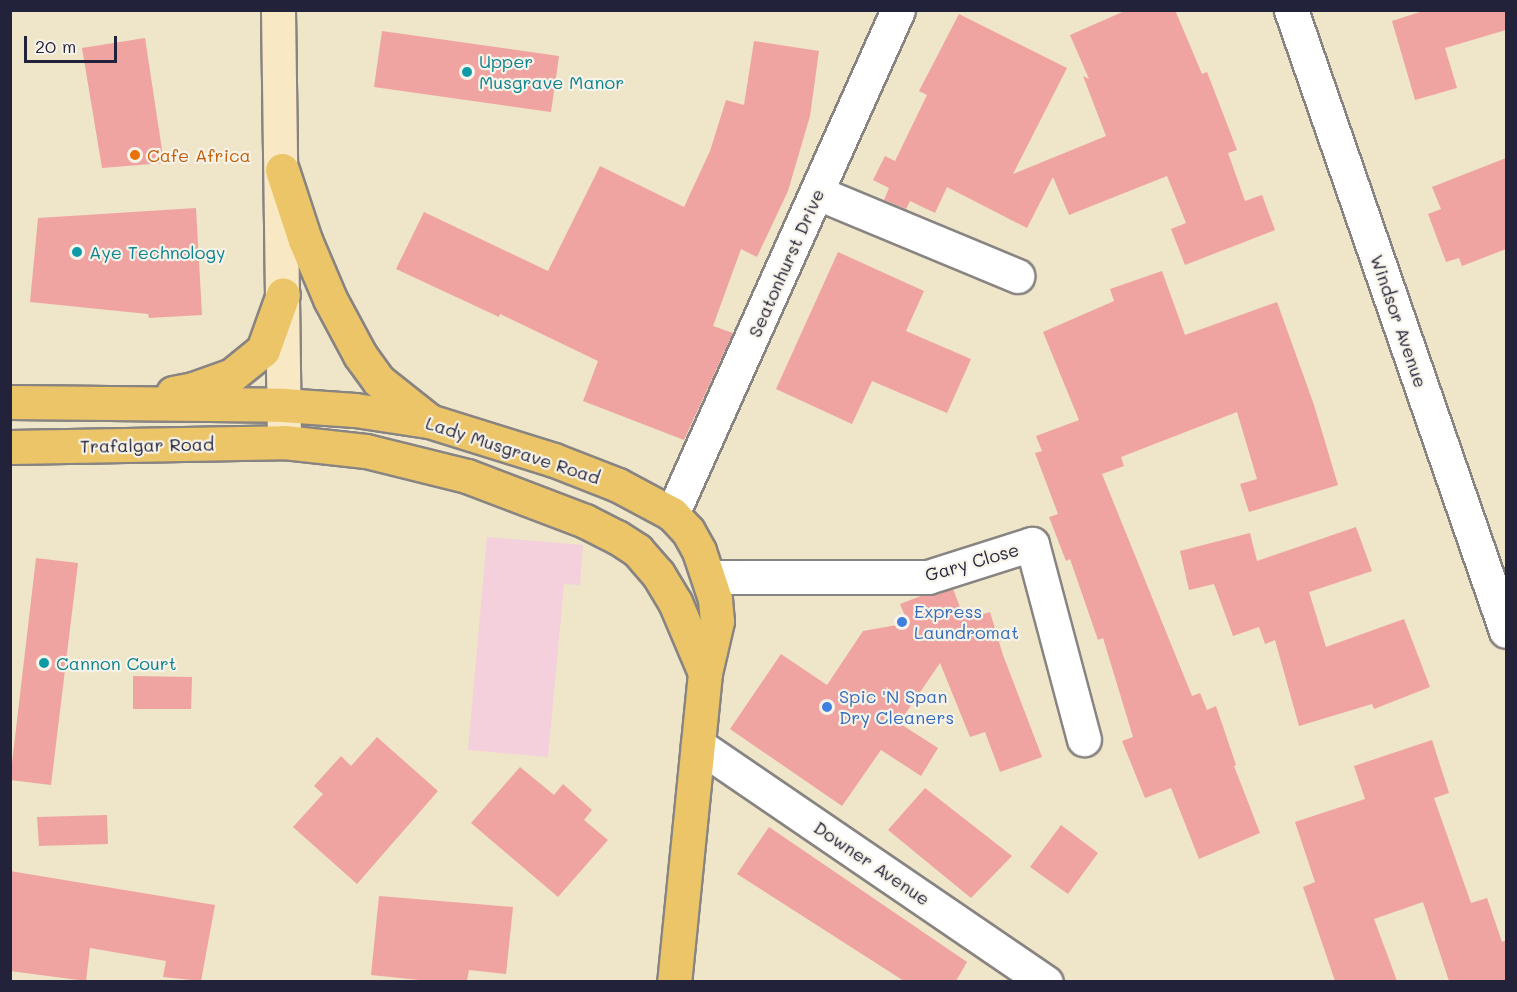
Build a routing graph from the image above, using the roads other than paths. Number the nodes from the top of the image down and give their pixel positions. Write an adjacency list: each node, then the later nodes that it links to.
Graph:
1 (278, 10): 4 (main road)
2 (898, 10): 5 (street, Seatonhurst Drive)
3 (1291, 10): 16 (street, Windsor Avenue)
4 (282, 170): 7 (main road); 11 (main road)
5 (818, 193): 6 (street); 14 (street, Seatonhurst Drive)
6 (1017, 276)
7 (283, 294): 9 (main road); 10 (main road)
8 (10, 402): 9 (main road)
9 (109, 403): 10 (main road)
10 (283, 405): 11 (main road, Lady Musgrave Road); 12 (main road)
11 (429, 421): 14 (main road, Lady Musgrave Road)
12 (284, 442): 13 (main road, Trafalgar Road); 17 (main road, Lady Musgrave Road)
13 (10, 447)
14 (672, 514): 15 (main road, Lady Musgrave Road)
15 (709, 577): 17 (main road, Lady Musgrave Road); 18 (street, Gary Close)
16 (1506, 631)
17 (705, 673): 19 (main road, Lady Musgrave Road)
18 (1084, 739)
19 (698, 745): 20 (main road, Lady Musgrave Road); 21 (street, Downer Avenue)
20 (674, 981)
21 (1046, 981)

